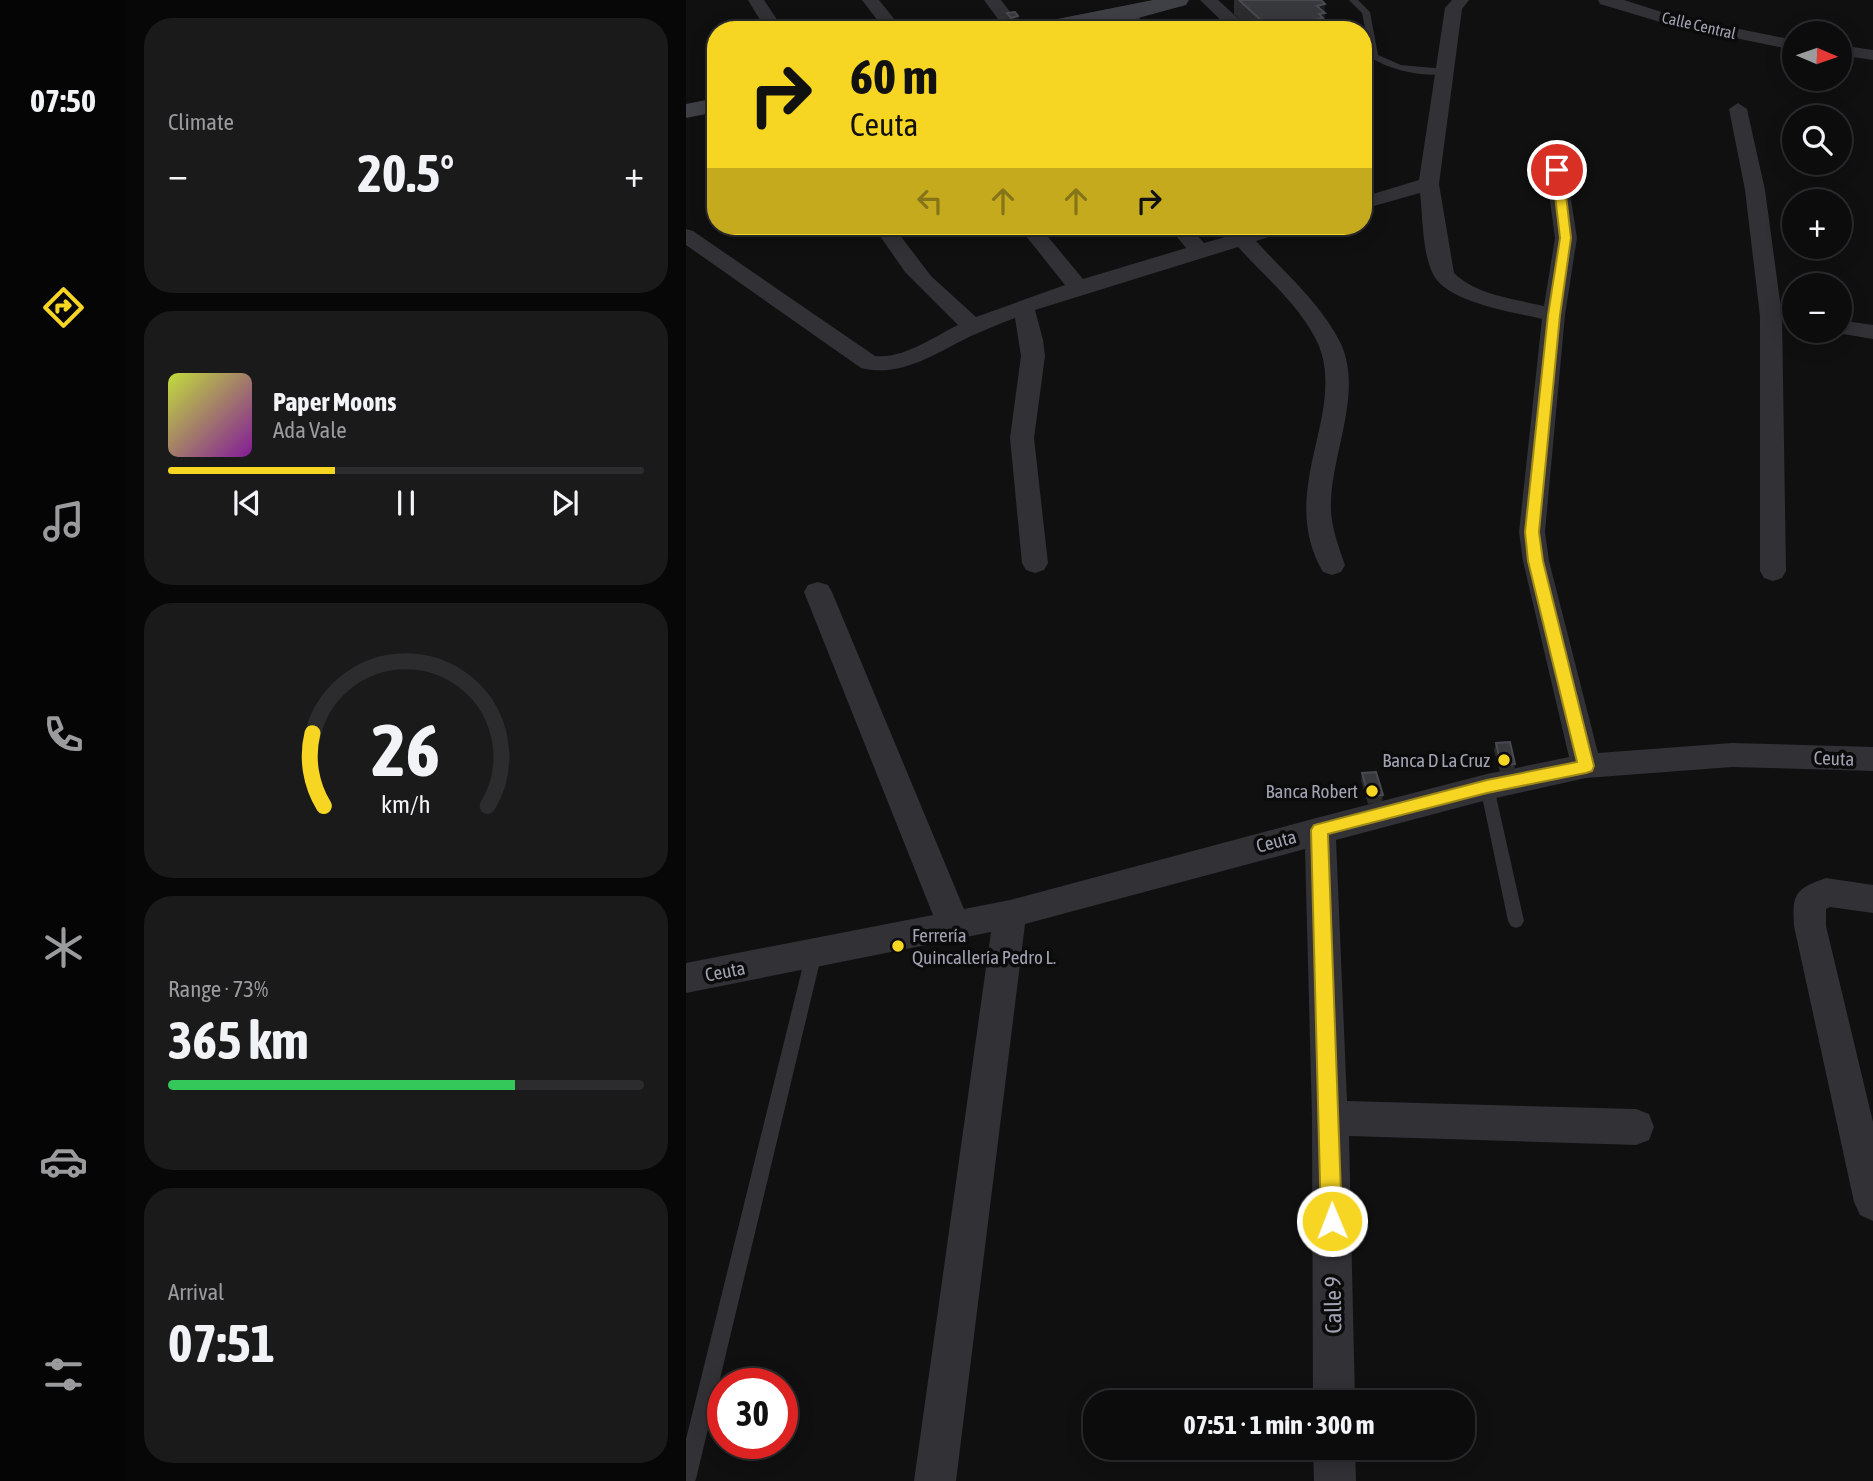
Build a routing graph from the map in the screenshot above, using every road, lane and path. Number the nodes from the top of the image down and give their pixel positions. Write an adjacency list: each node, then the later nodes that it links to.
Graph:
1 (756, 0): 10 (street)
2 (870, 0): 11 (street)
3 (992, 0): 12 (street)
4 (1178, 0): 9 (street)
5 (1208, 0): 14 (street)
6 (1353, 0): 15 (lane)
7 (1461, 0): 20 (street)
8 (1606, 0): 16 (street, Calle Central)
9 (1123, 14): 13 (street)
10 (769, 21)
11 (887, 21)
12 (1008, 21)
13 (1085, 21)
14 (1232, 21)
15 (1368, 21)
16 (1782, 42)
17 (1372, 45): 20 (lane)
18 (1852, 50): 19 (street)
19 (1871, 51)
20 (1445, 72): 25 (street)
21 (707, 106): 22 (street)
22 (688, 107)
23 (1738, 109): 37 (street)
24 (1553, 149): 36 (street)
25 (1429, 184): 26 (street); 36 (street)
26 (1372, 200)
27 (686, 234): 38 (street)
28 (889, 235): 38 (street)
29 (1035, 235): 34 (street)
30 (1186, 235): 33 (street)
31 (1255, 235): 32 (street)
32 (1242, 239): 33 (street); 42 (street)
33 (1199, 251): 34 (street)
34 (1078, 287): 35 (street)
35 (1023, 307): 38 (street); 41 (street)
36 (1554, 315): 46 (street)
37 (1782, 318): 43 (street)
38 (973, 326)
39 (1852, 329): 40 (street)
40 (1873, 332)
41 (1035, 563)
42 (1332, 565)
43 (1773, 571)
44 (818, 592): 52 (street)
45 (1873, 759): 46 (street, Ceuta)
46 (1586, 766): 47 (street, Ceuta)
47 (1487, 787): 48 (street, Ceuta); 51 (lane)
48 (1320, 830): 50 (street, Ceuta); 55 (street, Calle 9)
49 (1873, 899): 57 (street)
50 (1010, 914): 52 (street, Ceuta); 61 (street)
51 (1516, 921)
52 (954, 925): 53 (street, Ceuta)
53 (814, 953): 54 (street, Ceuta); 60 (lane)
54 (686, 978)
55 (1330, 1118): 56 (street); 58 (street, Calle 9)
56 (1636, 1126)
57 (1873, 1202)
58 (1334, 1390)
59 (1334, 1460): 62 (street)
60 (686, 1479)
61 (935, 1481)
62 (1335, 1481)

